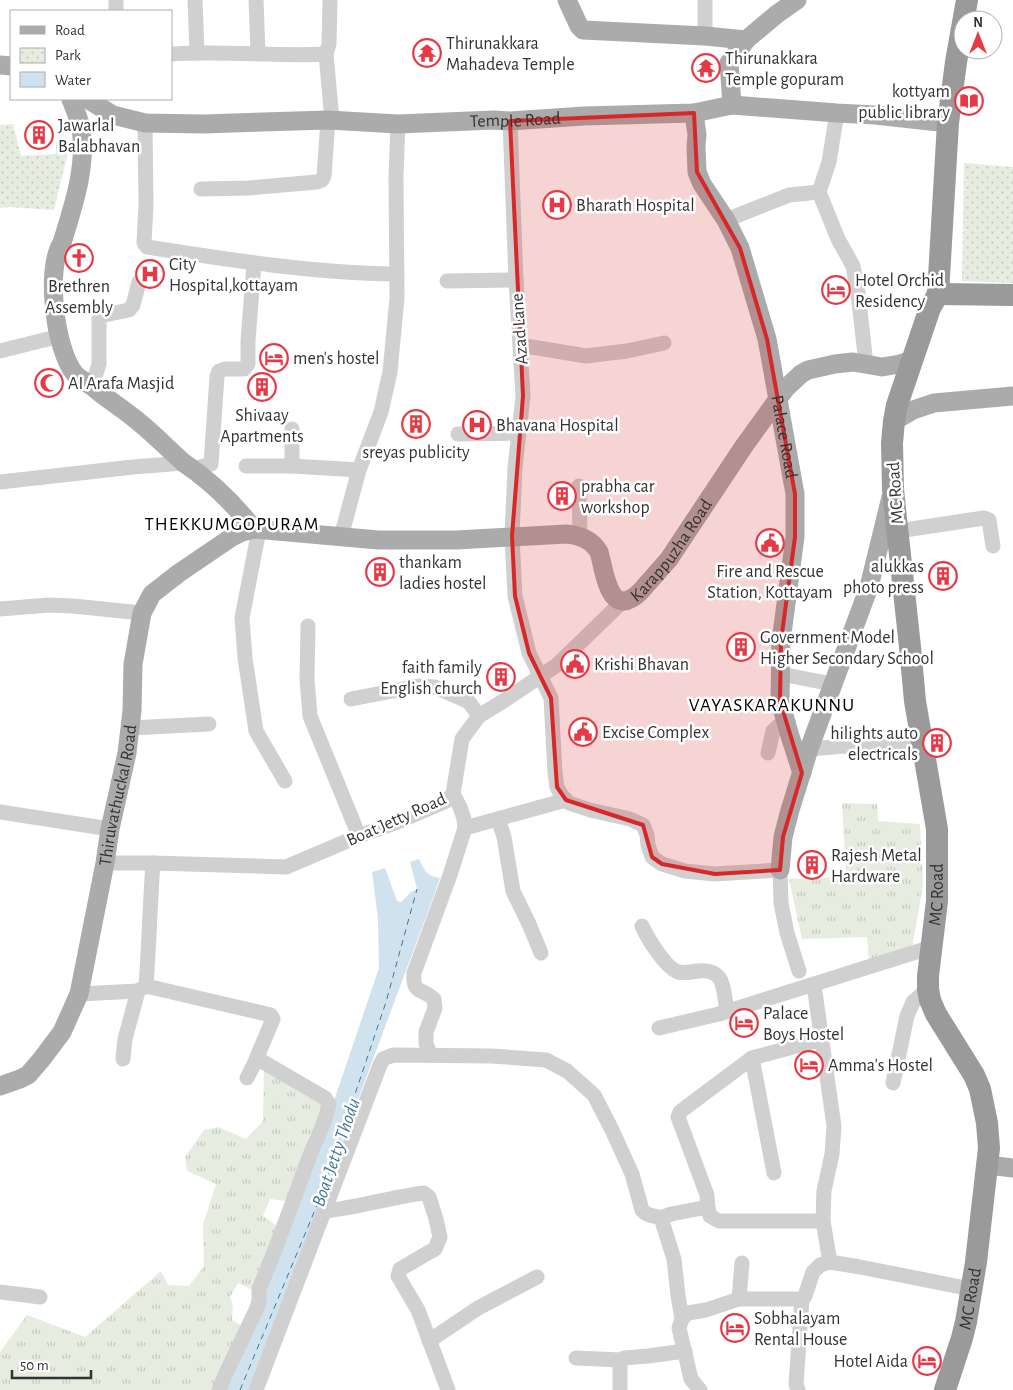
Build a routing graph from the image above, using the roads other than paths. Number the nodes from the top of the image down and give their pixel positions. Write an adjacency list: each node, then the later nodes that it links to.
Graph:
1 (195, 0): 10 (street)
2 (256, 0): 12 (street)
3 (330, 0): 13 (street)
4 (567, 0): 8 (main road)
5 (705, 0): 8 (street)
6 (797, 0): 9 (main road)
7 (967, 0): 21 (highway)
8 (705, 36): 9 (main road)
9 (746, 40): 16 (main road)
10 (198, 52): 11 (street); 12 (street)
11 (172, 54)
12 (258, 54): 13 (street)
13 (326, 54): 19 (street)
14 (71, 100): 34 (main road)
15 (89, 100): 22 (main road, Temple Road)
16 (732, 105): 17 (main road, Temple Road); 18 (main road, Temple Road)
17 (694, 113): 20 (main road, Temple Road); 26 (main road, Palace Road)
18 (837, 113): 21 (main road, Temple Road); 25 (street)
19 (330, 120): 22 (main road, Temple Road); 23 (main road, Temple Road); 24 (street)
20 (510, 121): 23 (main road, Temple Road); 29 (street, Azad Lane)
21 (948, 122): 32 (highway)
22 (145, 123): 27 (street)
23 (398, 124): 28 (street)
24 (201, 189)
25 (819, 192): 26 (street); 39 (street)
26 (726, 220): 43 (main road, Palace Road)
27 (254, 264): 28 (street); 49 (street)
28 (397, 274): 52 (street)
29 (516, 280): 30 (street); 36 (street, Azad Lane)
30 (447, 281)
31 (139, 282): 41 (street)
32 (938, 294): 33 (highway); 38 (highway, MC Road)
33 (1013, 295)
34 (60, 336): 37 (street); 41 (main road)
35 (664, 343): 36 (street)
36 (520, 345): 47 (street, Azad Lane)
37 (0, 351)
38 (912, 360): 39 (main road, Karappuzha Road); 40 (highway, MC Road)
39 (874, 365): 40 (main road); 43 (main road, Karappuzha Road)
40 (904, 384): 44 (main road); 45 (highway, MC Road)
41 (92, 386): 49 (main road)
42 (1013, 396): 44 (main road)
43 (778, 398): 62 (main road, Karappuzha Road); 66 (main road, Palace Road)
44 (934, 403): 45 (main road)
45 (894, 421): 55 (highway, MC Road)
46 (292, 429): 51 (street)
47 (518, 433): 48 (street); 58 (street, Azad Lane)
48 (458, 434)
49 (188, 466): 53 (street); 56 (main road)
50 (246, 466): 51 (street)
51 (292, 466): 52 (street)
52 (359, 470): 60 (street)
53 (0, 482)
54 (579, 486): 59 (street)
55 (893, 488): 57 (highway, MC Road); 68 (main road)
56 (256, 529): 60 (main road); 64 (main road, Thiruvathuckal Road); 78 (street)
57 (898, 531): 61 (street); 74 (highway, MC Road)
58 (512, 536): 59 (main road); 60 (main road); 67 (street, Azad Lane)
59 (580, 536): 62 (main road, Karappuzha Road)
60 (341, 537)
61 (994, 546)
62 (623, 601): 67 (street, Boat Jetty Road)
63 (0, 609): 64 (street)
64 (142, 613): 73 (main road, Thiruvathuckal Road)
65 (308, 626): 85 (street)
66 (781, 674): 68 (street); 71 (main road, Palace Road)
67 (540, 676): 70 (street, Boat Jetty Road); 80 (street, Azad Lane)
68 (832, 684): 75 (main road)
69 (350, 699): 70 (street)
70 (479, 716): 79 (street, Boat Jetty Road)
71 (785, 720): 76 (street); 77 (main road, Palace Road)
72 (209, 724): 73 (street)
73 (131, 728): 84 (main road, Thiruvathuckal Road)
74 (922, 740): 75 (street); 90 (highway, MC Road)
75 (809, 749): 77 (main road)
76 (768, 753)
77 (802, 773): 88 (main road)
78 (285, 781)
79 (452, 794): 83 (street); 85 (street, Boat Jetty Road)
80 (566, 800): 82 (street); 88 (street)
81 (0, 812): 84 (street)
82 (498, 819): 83 (street); 91 (street)
83 (465, 828): 100 (street)
84 (110, 829): 86 (main road, Thiruvathuckal Road)
85 (359, 836): 87 (street, Boat Jetty Road)
86 (105, 863): 87 (street, Boat Jetty Road); 96 (main road, Thiruvathuckal Road)
87 (153, 863): 94 (street)
88 (780, 870): 92 (street)
89 (642, 926): 97 (street)
90 (932, 947): 93 (street); 95 (highway, MC Road)
91 (541, 953)
92 (799, 971)
93 (814, 985): 97 (street); 99 (street)
94 (142, 988): 96 (street); 101 (street); 103 (street)
95 (928, 988): 105 (street); 107 (highway, MC Road)
96 (79, 994): 106 (main road, Thiruvathuckal Road)
97 (727, 1011): 98 (street)
98 (659, 1028)
99 (823, 1039): 102 (street); 113 (street)
100 (430, 1054): 111 (street); 112 (street)
101 (257, 1058): 104 (street); 127 (street)
102 (752, 1058): 109 (street); 110 (street)
103 (123, 1059)
104 (247, 1078)
105 (893, 1083)
106 (0, 1086)
107 (988, 1166): 108 (main road); 117 (highway, MC Road)
108 (1013, 1168)
109 (774, 1173)
110 (708, 1207): 112 (street); 113 (street)
111 (324, 1212): 123 (street); 128 (street)
112 (661, 1218): 122 (street)
113 (823, 1221): 114 (street)
114 (830, 1262): 117 (street); 121 (street)
115 (742, 1263): 120 (street)
116 (537, 1277): 123 (street)
117 (971, 1289): 133 (highway, MC Road)
118 (0, 1292): 119 (street)
119 (40, 1297)
120 (739, 1298): 121 (street); 122 (street)
121 (802, 1299): 132 (street)
122 (682, 1319): 124 (street)
123 (429, 1341): 129 (street)
124 (685, 1351): 126 (street); 131 (street)
125 (576, 1358): 126 (street)
126 (621, 1360): 130 (street)
127 (219, 1390)
128 (256, 1390)
129 (448, 1390)
130 (620, 1390)
131 (700, 1390)
132 (798, 1390)
133 (944, 1390)

